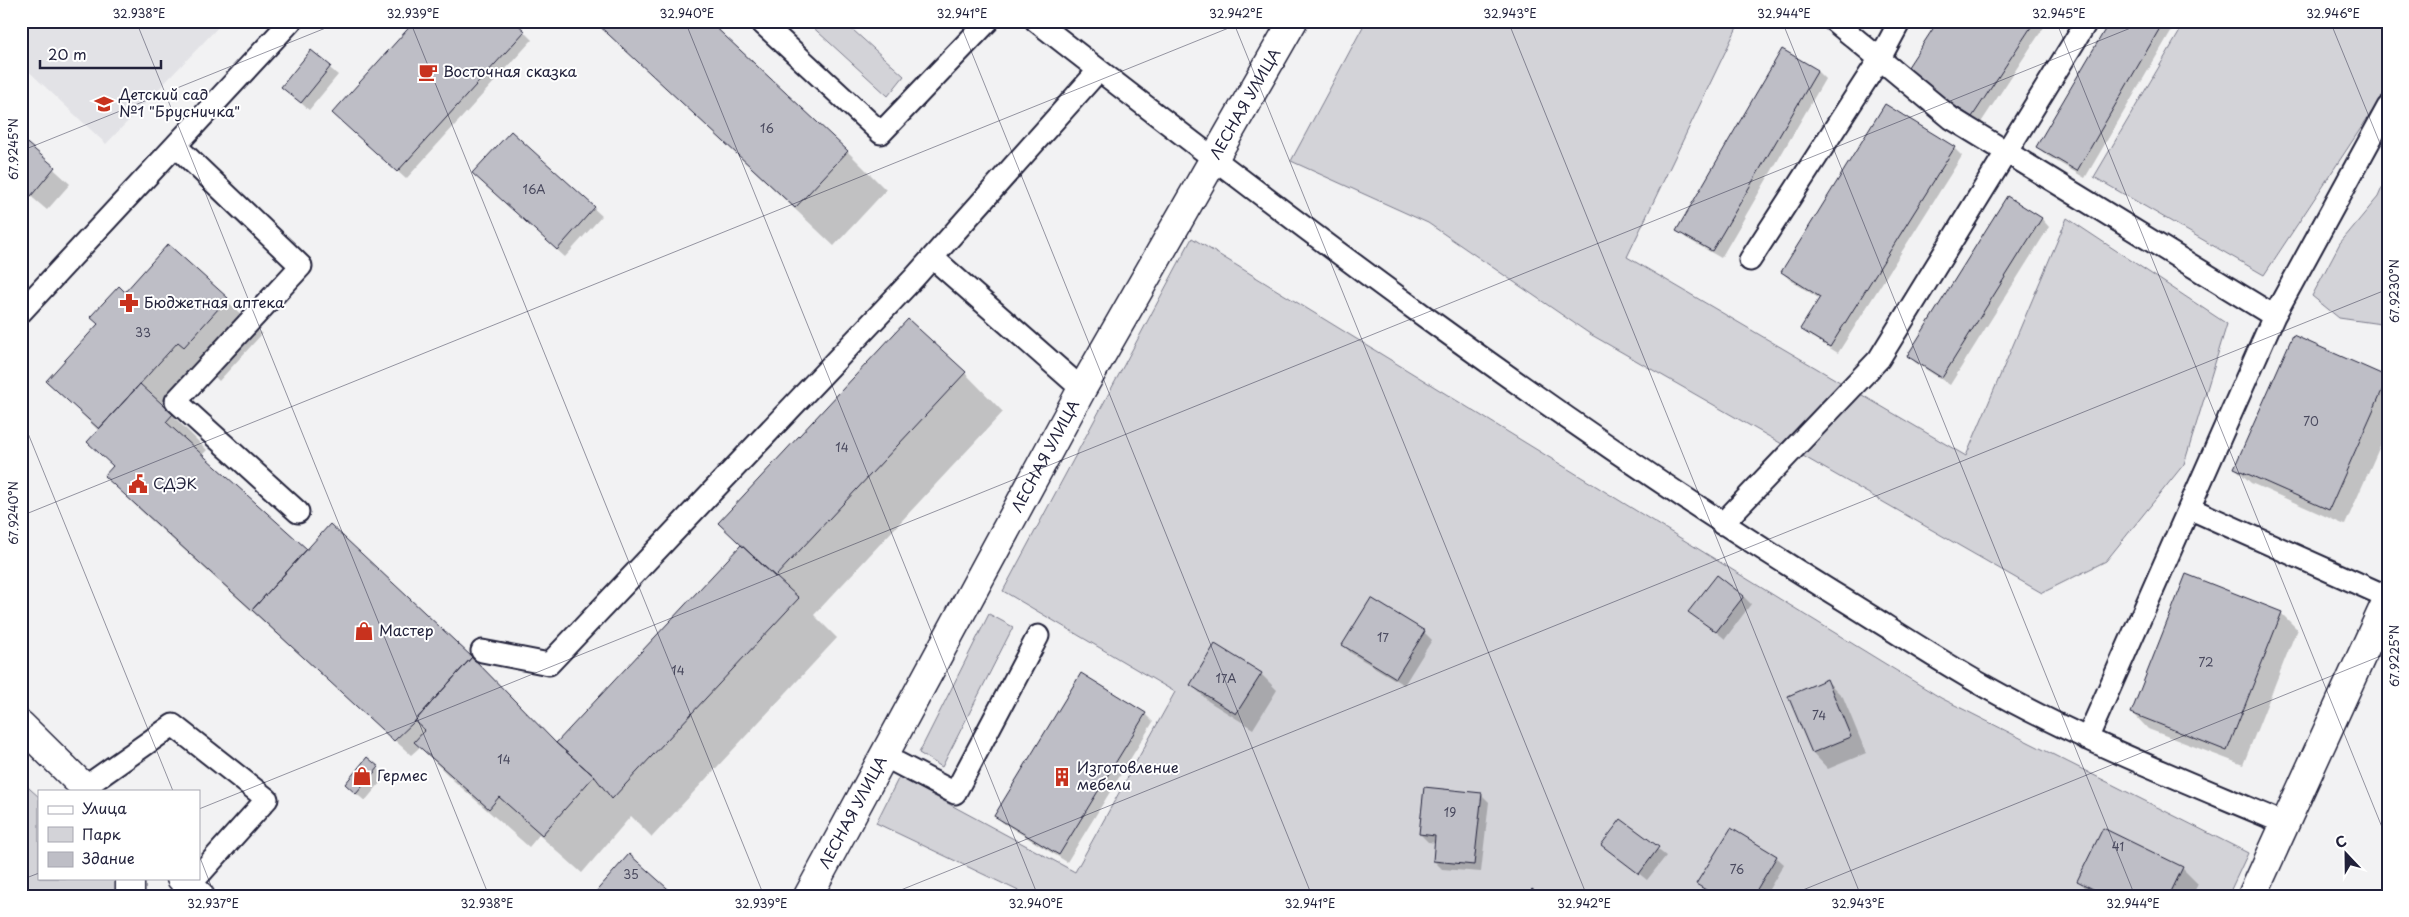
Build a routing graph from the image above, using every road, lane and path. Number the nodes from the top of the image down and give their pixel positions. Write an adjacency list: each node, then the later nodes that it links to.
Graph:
1 (291, 21): 12 (lane)
2 (760, 21): 3 (lane)
3 (988, 21)
4 (1036, 21): 10 (lane)
5 (1293, 21): 14 (street, ЛЕСНАЯ УЛИЦА)
6 (1834, 21): 9 (lane)
7 (1900, 21): 9 (lane)
8 (2086, 21): 13 (lane)
9 (1879, 60): 13 (lane); 16 (lane)
10 (1099, 70): 14 (lane); 15 (lane)
11 (2388, 107): 18 (lane)
12 (176, 146): 17 (lane); 21 (lane)
13 (2007, 150): 18 (lane); 22 (lane)
14 (1214, 159): 19 (street, ЛЕСНАЯ УЛИЦА); 22 (lane)
15 (933, 258): 19 (lane); 25 (lane)
16 (1750, 260)
17 (21, 312)
18 (2274, 316): 20 (lane)
19 (1082, 389): 28 (street, ЛЕСНАЯ УЛИЦА)
20 (2189, 508): 23 (lane); 27 (lane)
21 (298, 512)
22 (1722, 524): 27 (lane)
23 (2388, 598): 30 (street)
24 (1038, 636): 28 (lane)
25 (482, 651)
26 (21, 725): 29 (street)
27 (2087, 739): 30 (lane)
28 (884, 756): 34 (street, ЛЕСНАЯ УЛИЦА)
29 (87, 789): 31 (lane)
30 (2286, 824): 35 (street)
31 (200, 874)
32 (130, 880): 33 (street)
33 (130, 896)
34 (808, 896)
35 (2252, 896)

